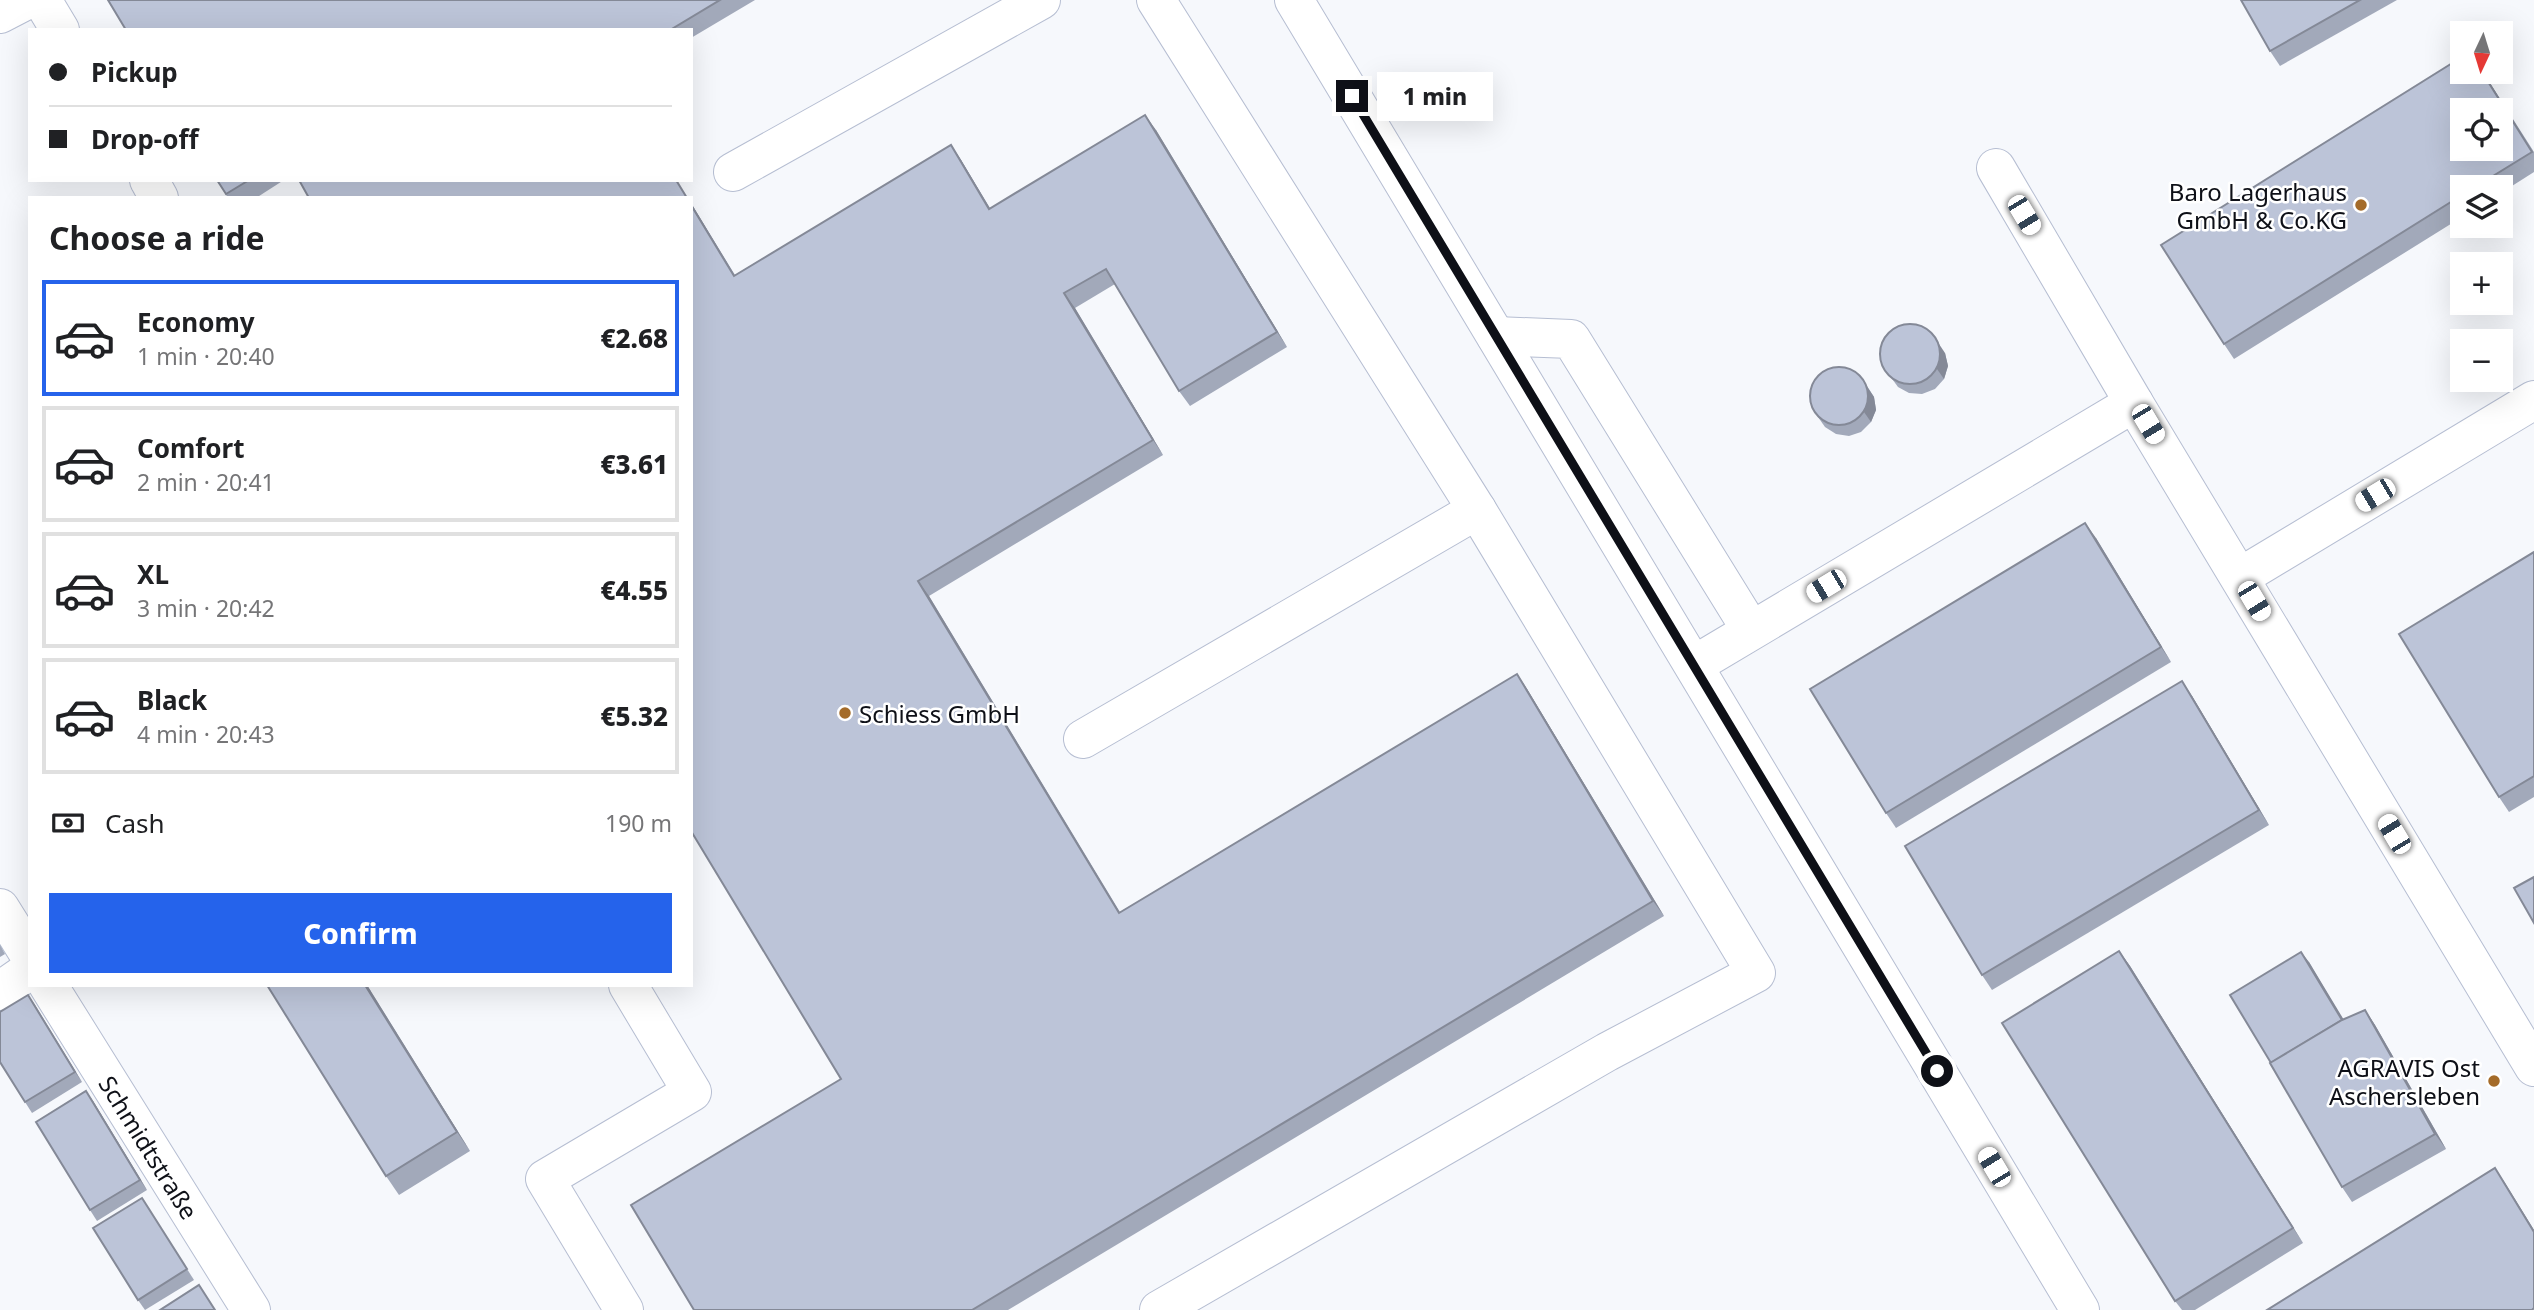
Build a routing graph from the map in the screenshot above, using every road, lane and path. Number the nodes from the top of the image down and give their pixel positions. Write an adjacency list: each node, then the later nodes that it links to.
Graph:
1 (27, 0): 6 (street)
2 (42, 0): 7 (street)
3 (1041, 0): 9 (street)
4 (1156, 0): 13 (street)
5 (1294, 0): 10 (street)
6 (0, 13)
7 (59, 28)
8 (1996, 168): 12 (street)
9 (733, 172)
10 (1496, 336): 15 (street); 16 (street)
11 (2534, 400): 14 (street)
12 (2134, 403): 14 (street); 15 (street)
13 (1477, 510): 17 (street); 27 (street)
14 (2240, 577): 24 (street)
15 (1751, 630): 16 (street)
16 (1693, 665): 28 (street)
17 (1083, 739)
18 (0, 908): 19 (street)
19 (28, 953)
20 (28, 971): 23 (street)
21 (49, 987): 25 (street, Schmidtstraße)
22 (629, 987): 26 (street)
23 (0, 991)
24 (2534, 1067)
25 (251, 1310)
26 (624, 1310)
27 (1159, 1310)
28 (2080, 1310)

